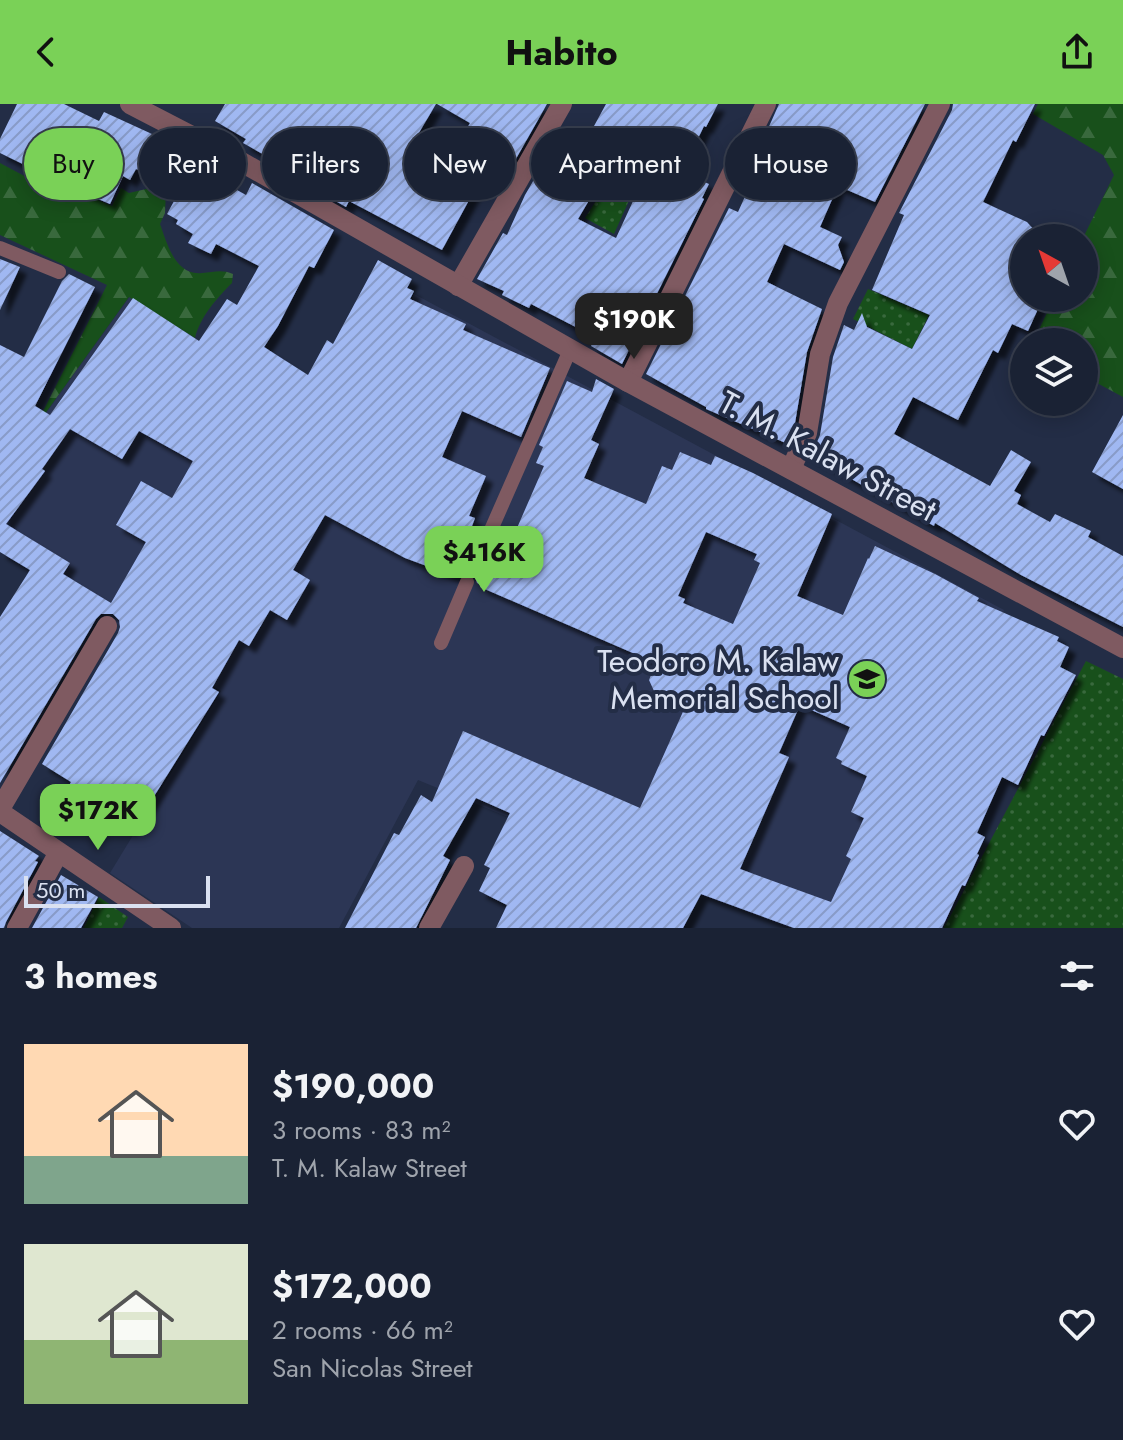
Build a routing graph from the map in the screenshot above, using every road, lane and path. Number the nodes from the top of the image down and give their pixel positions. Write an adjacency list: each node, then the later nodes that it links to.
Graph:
1 (130, 104): 7 (street, T. M. Kalaw Street)
2 (562, 104): 7 (street)
3 (766, 104): 9 (street)
4 (940, 104): 10 (street)
5 (0, 248): 6 (lane)
6 (59, 272)
7 (458, 286): 8 (street, T. M. Kalaw Street)
8 (570, 350): 9 (street, T. M. Kalaw Street); 11 (lane)
9 (628, 382): 10 (street, T. M. Kalaw Street)
10 (791, 469): 15 (street, T. M. Kalaw Street)
11 (487, 539)
12 (467, 582): 14 (lane)
13 (107, 626): 16 (street)
14 (441, 643)
15 (1123, 648)
16 (0, 811): 17 (street)
17 (59, 852): 19 (street); 20 (street)
18 (464, 866): 22 (street)
19 (140, 919): 21 (street)
20 (17, 928)
21 (171, 928)
22 (429, 928)

